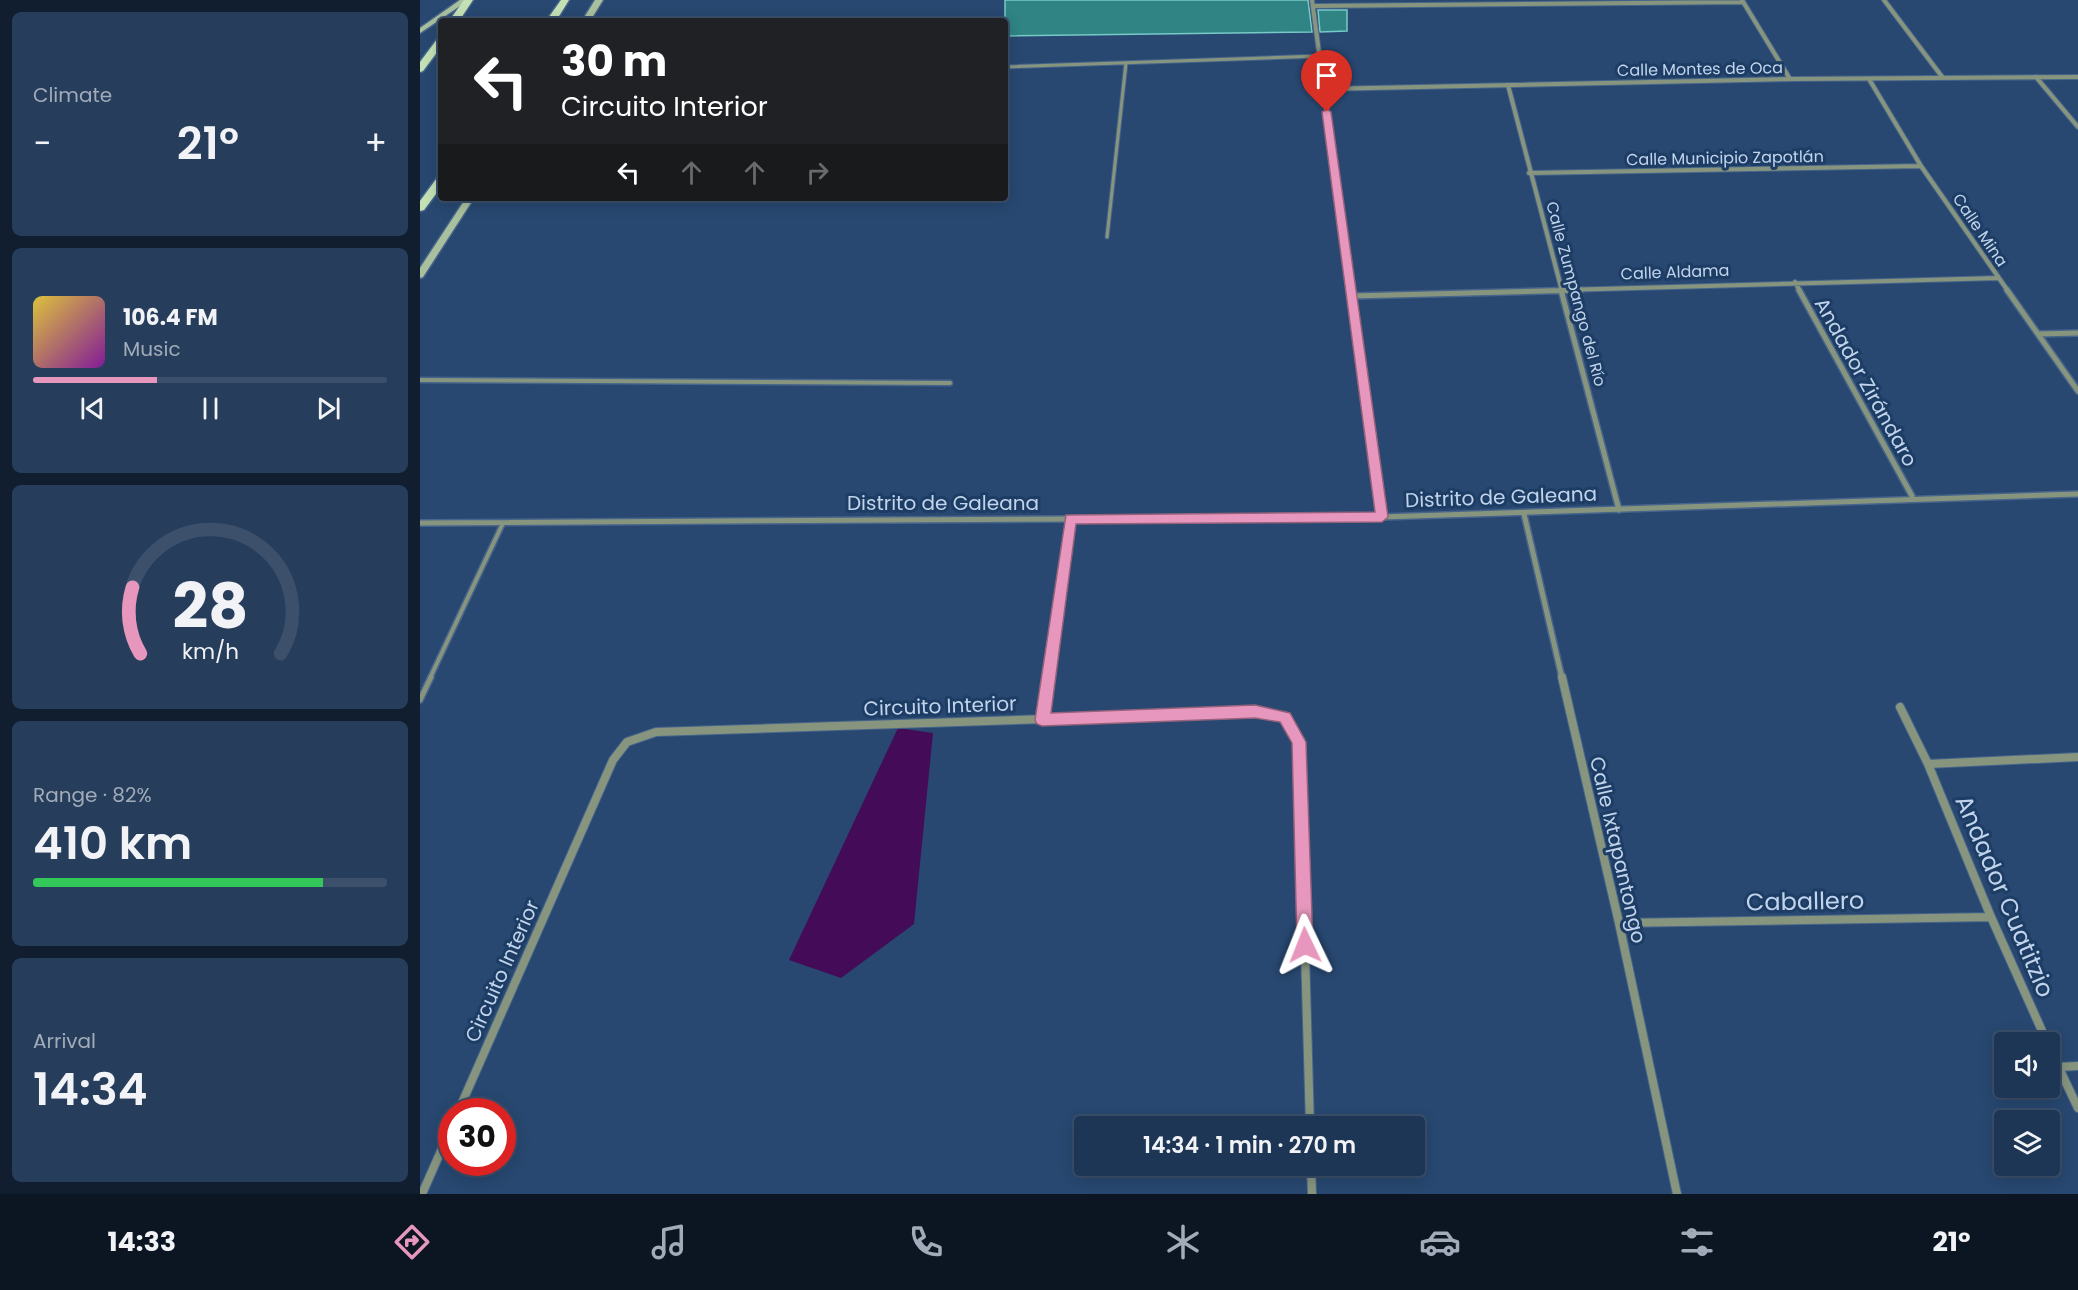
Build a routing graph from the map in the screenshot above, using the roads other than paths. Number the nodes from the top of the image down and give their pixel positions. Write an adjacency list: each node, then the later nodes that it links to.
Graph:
1 (467, 0): 7 (main road); 8 (main road)
2 (565, 0): 9 (main road)
3 (600, 0): 10 (main road)
4 (1884, 0): 20 (street)
5 (1742, 1): 6 (street); 21 (street)
6 (1312, 3): 14 (street)
7 (440, 18)
8 (456, 18)
9 (553, 18)
10 (588, 18)
11 (438, 19): 12 (main road)
12 (420, 31)
13 (438, 44): 17 (main road)
14 (1319, 56): 15 (lane); 24 (street)
15 (1126, 63): 16 (lane); 31 (lane)
16 (1008, 67)
17 (420, 69)
18 (2036, 77): 19 (street, Calle Montes de Oca); 20 (street, Calle Montes de Oca); 25 (street)
19 (2078, 77)
20 (1943, 78): 22 (street, Calle Montes de Oca)
21 (1790, 79): 22 (street, Calle Montes de Oca); 23 (street, Calle Montes de Oca)
22 (1869, 79): 26 (street, Calle Mina)
23 (1508, 86): 24 (street, Calle Montes de Oca); 27 (street, Calle Zumpango del Río)
24 (1323, 89): 36 (street)
25 (2078, 127)
26 (1922, 166): 27 (street, Calle Municipio Zapotlán); 33 (street, Calle Mina)
27 (1529, 173): 35 (street, Calle Zumpango del Río)
28 (438, 184): 30 (main road)
29 (468, 201): 32 (main road)
30 (420, 208)
31 (1107, 237)
32 (420, 275)
33 (1998, 278): 34 (street, Calle Aldama); 38 (street, Calle Mina)
34 (1795, 282): 35 (street, Calle Aldama); 43 (street, Andador Zirándaro)
35 (1561, 289): 36 (street, Calle Aldama); 44 (street, Calle Zumpango del Río)
36 (1352, 296): 46 (street)
37 (2078, 333): 38 (street)
38 (2038, 334): 41 (street, Calle Mina)
39 (420, 380): 40 (lane)
40 (950, 383)
41 (2078, 391)
42 (2078, 494): 43 (street, Distrito de Galeana)
43 (1912, 496): 44 (street, Distrito de Galeana)
44 (1619, 510): 45 (street, Distrito de Galeana)
45 (1524, 514): 46 (street, Distrito de Galeana); 56 (street, Calle Ixtapantongo)
46 (1382, 517): 47 (street, Distrito de Galeana)
47 (1070, 519): 49 (street, Distrito de Galeana); 52 (street)
48 (420, 523): 49 (street, Distrito de Galeana)
49 (503, 523): 50 (lane)
50 (420, 700)
51 (1900, 707): 54 (street, Andador Cuatitzio)
52 (1042, 720): 61 (street, Circuito Interior); 63 (street, Circuito Interior)
53 (2078, 758): 54 (street)
54 (1928, 765): 55 (street, Andador Cuatitzio)
55 (1991, 917): 56 (street, Caballero); 57 (street, Andador Cuatitzio)
56 (1619, 923): 68 (street, Calle Ixtapantongo)
57 (2042, 1032)
58 (2078, 1066): 59 (street)
59 (2060, 1067)
60 (2060, 1071): 62 (street, Andador Cuatitzio)
61 (464, 1098)
62 (2078, 1108)
63 (1310, 1116)
64 (438, 1158): 66 (street)
65 (1311, 1176): 67 (street)
66 (422, 1194)
67 (1312, 1194)
68 (1677, 1194)

